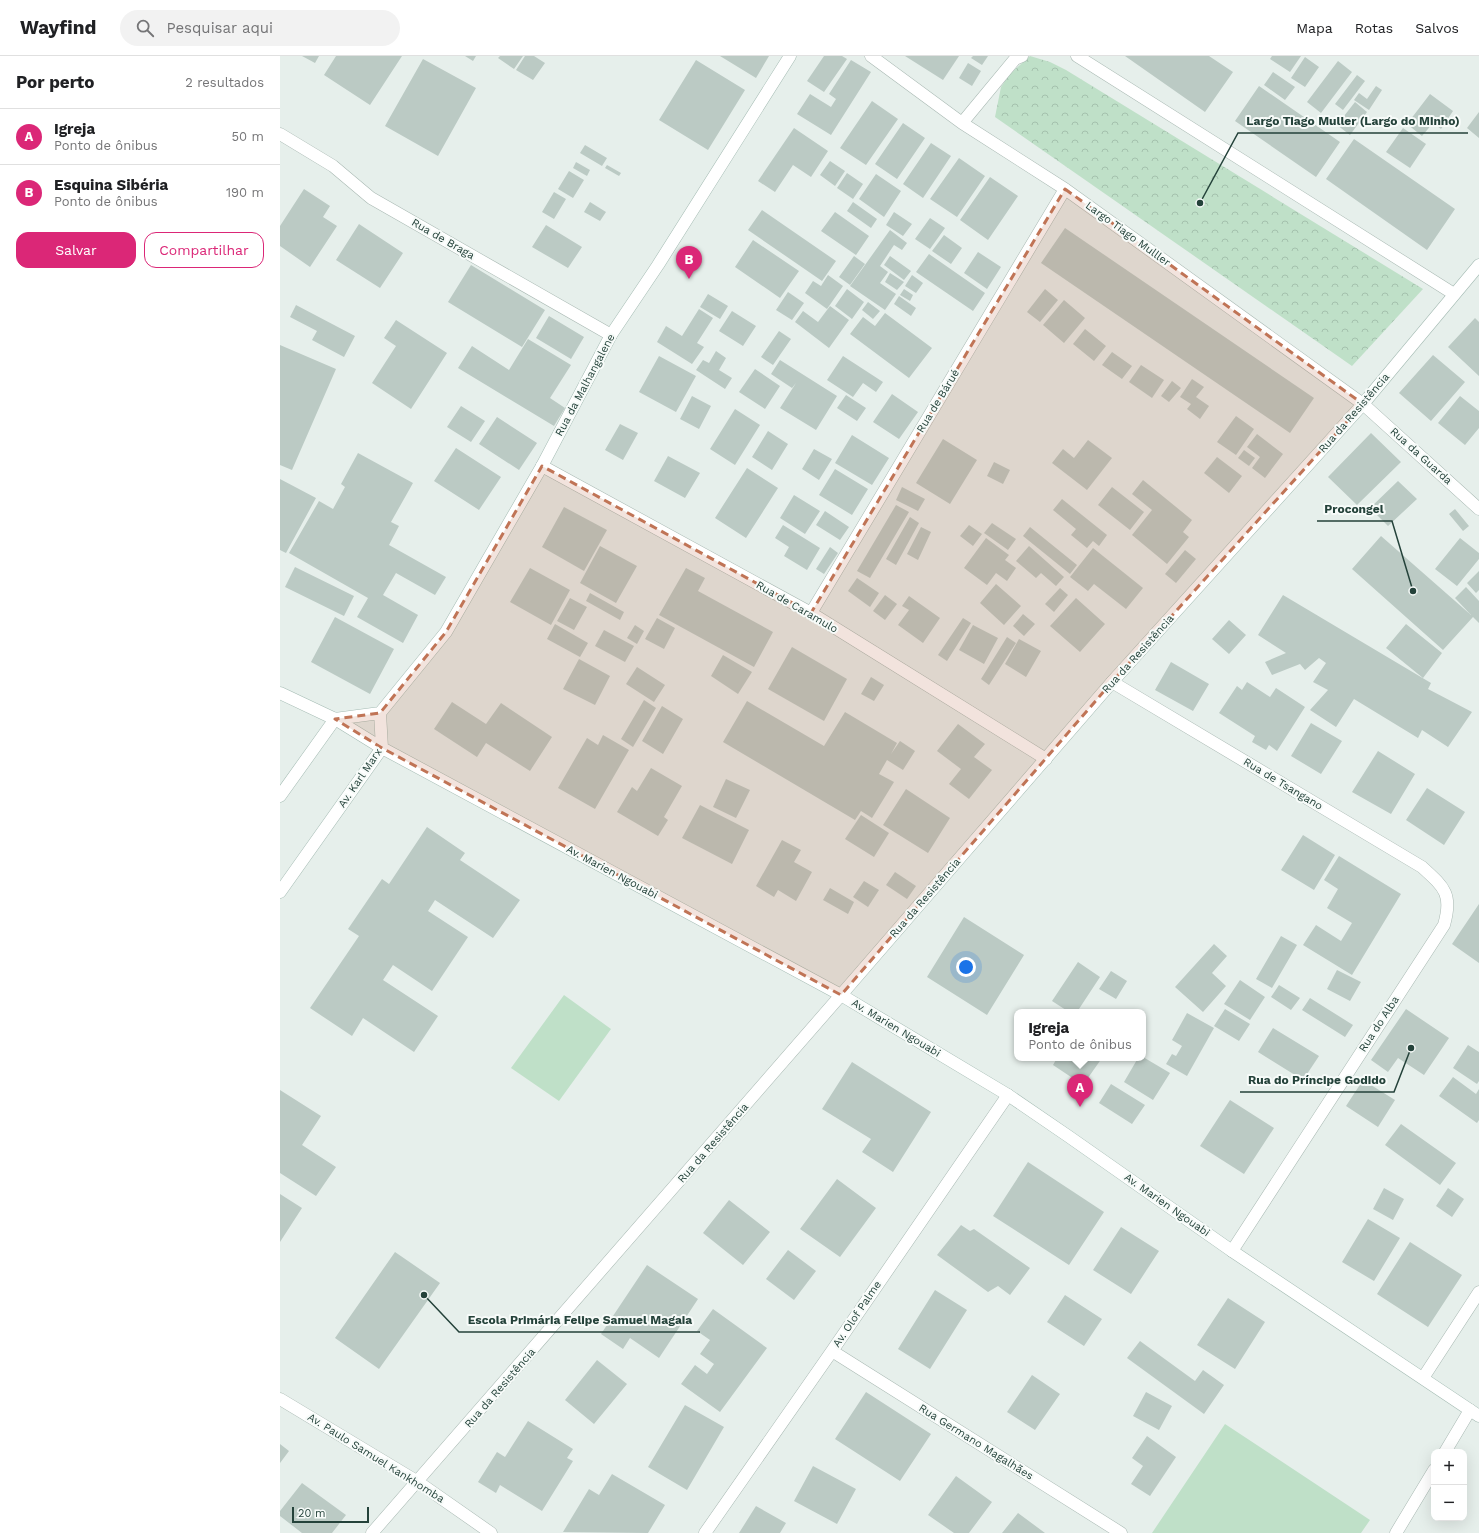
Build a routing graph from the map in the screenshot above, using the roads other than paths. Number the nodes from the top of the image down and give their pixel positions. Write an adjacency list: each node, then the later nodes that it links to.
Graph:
1 (790, 56): 10 (street, Rua da Malhangalene)
2 (871, 56): 5 (street, Largo Tiago Mulller)
3 (1022, 56): 5 (street)
4 (1077, 56): 9 (street)
5 (962, 123): 7 (street, Largo Tiago Mulller)
6 (280, 134): 10 (street, Rua de Braga)
7 (1065, 189): 11 (street, Largo Tiago Mulller); 14 (street, Rua de Bárué)
8 (1479, 265): 9 (street, Rua da Resistência)
9 (1454, 294): 11 (street, Rua da Resistência)
10 (611, 335): 12 (street, Rua da Malhangalene)
11 (1363, 404): 13 (street, Rua da Guarda); 15 (street, Rua da Resistência)
12 (542, 466): 14 (street, Rua de Caramulo); 17 (street, Rua da Malhangalene)
13 (1479, 508)
14 (811, 613): 20 (street, Rua de Caramulo)
15 (1112, 682): 20 (street, Rua da Resistência); 23 (street, Rua de Tsangano)
16 (280, 693): 18 (street, Av. Marien Ngouabi)
17 (380, 713): 18 (street); 19 (street, Av. Karl Marx)
18 (336, 719): 19 (street, Av. Marien Ngouabi); 21 (street)
19 (382, 748): 22 (street, Av. Karl Marx); 24 (street, Av. Marien Ngouabi)
20 (1046, 759): 24 (street, Rua da Resistência)
21 (280, 796)
22 (280, 892)
23 (1447, 894): 26 (street, Rua do Alba)
24 (841, 995): 25 (street, Av. Marien Ngouabi); 34 (street, Rua da Resistência)
25 (1008, 1095): 26 (street, Av. Marien Ngouabi); 28 (street, Av. Olof Palme)
26 (1232, 1251): 29 (street, Av. Marien Ngouabi)
27 (1479, 1292): 29 (street)
28 (832, 1351): 35 (street, Rua Germano Magalhães); 38 (street, Av. Olof Palme)
29 (1423, 1378): 31 (street, Av. Marien Ngouabi)
30 (280, 1399): 34 (street, Av. Paulo Samuel Kankhomba)
31 (1475, 1413): 32 (street)
32 (1447, 1449)
33 (1431, 1475): 39 (street)
34 (418, 1482): 36 (street, Rua da Resistência); 37 (street, Av. Paulo Samuel Kankhomba)
35 (1121, 1532)
36 (372, 1533)
37 (491, 1533)
38 (705, 1533)
39 (1396, 1533)

